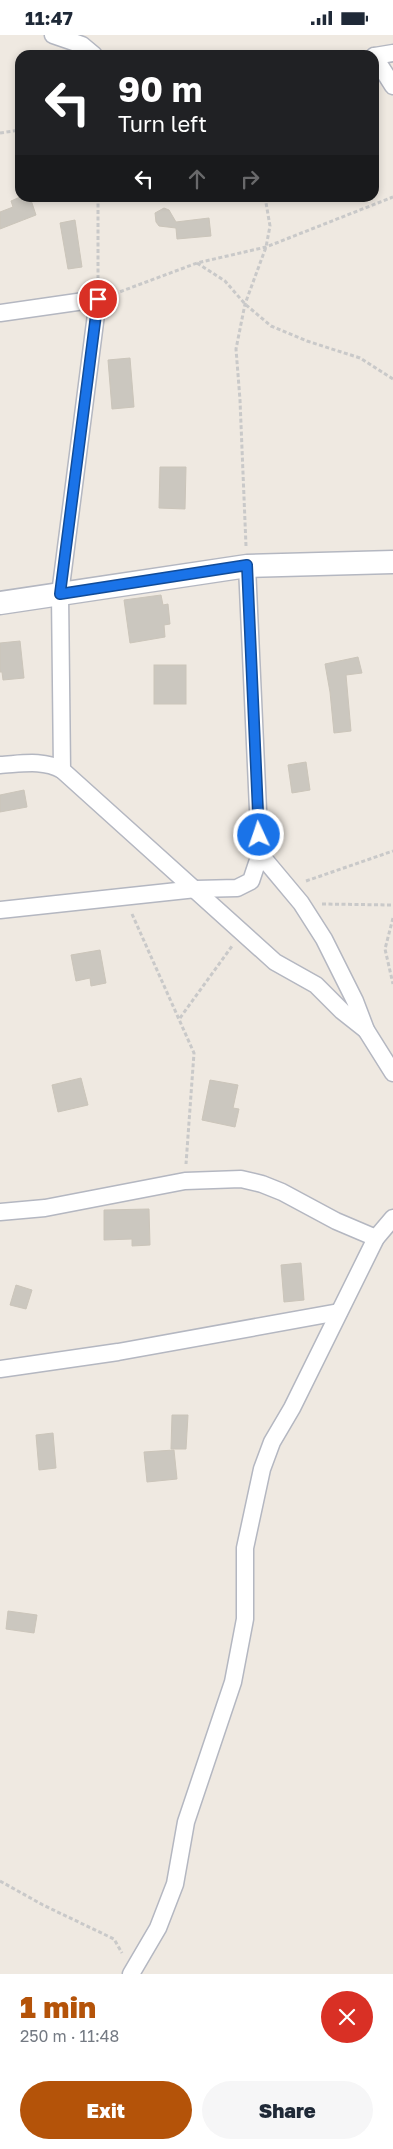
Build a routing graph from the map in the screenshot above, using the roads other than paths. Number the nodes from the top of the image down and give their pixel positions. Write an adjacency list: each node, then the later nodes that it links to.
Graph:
1 (53, 35): 2 (street)
2 (87, 45)
3 (393, 53): 4 (street)
4 (379, 55)
5 (379, 64): 6 (street)
6 (393, 86)
7 (0, 313): 10 (street)
8 (393, 562): 9 (street)
9 (247, 565): 10 (street); 14 (street)
10 (60, 594): 11 (street); 13 (street)
11 (0, 603)
12 (0, 765): 13 (street)
13 (62, 770): 15 (street)
14 (260, 854): 15 (street); 17 (street)
15 (196, 889): 16 (street); 17 (street)
16 (0, 910)
17 (366, 1030): 18 (street)
18 (393, 1073)
19 (0, 1212): 21 (street)
20 (393, 1218): 21 (street)
21 (376, 1239): 22 (street)
22 (339, 1313): 23 (street); 24 (street)
23 (0, 1369)
24 (133, 1973)

